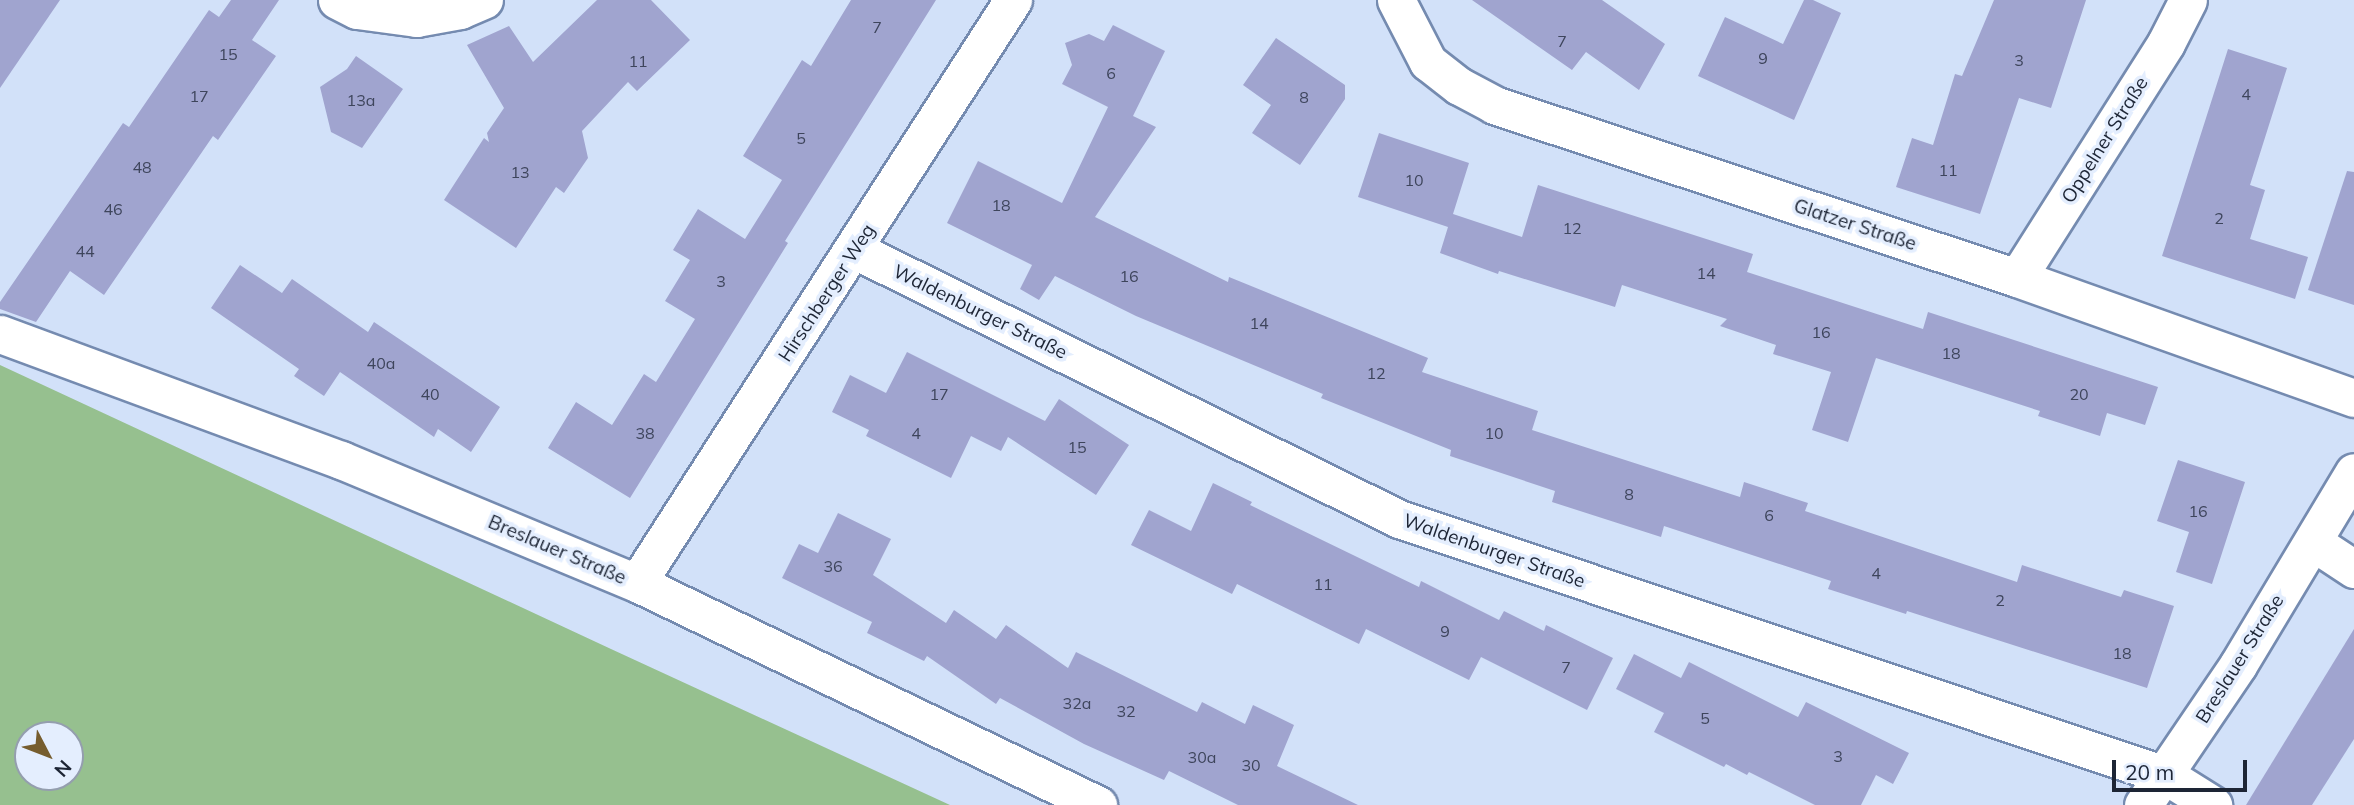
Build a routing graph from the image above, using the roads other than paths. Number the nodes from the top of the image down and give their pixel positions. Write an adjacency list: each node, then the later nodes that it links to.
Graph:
1 (337, 0): 2 (street)
2 (484, 0)
3 (1013, 0): 6 (street, Hirschberger Weg)
4 (1396, 0): 7 (street, Glatzer Straße)
5 (2188, 0): 7 (street, Oppelner Straße)
6 (855, 250): 13 (street, Hirschberger Weg); 14 (street, Waldenburger Straße)
7 (2017, 278): 9 (street, Glatzer Straße)
8 (0, 334): 13 (street, Breslauer Straße)
9 (2354, 398)
10 (2354, 472): 11 (street, Breslauer Straße)
11 (2313, 542): 12 (street); 14 (street, Breslauer Straße)
12 (2354, 569)
13 (637, 583): 15 (street, Breslauer Straße)
14 (2165, 775): 16 (street, Breslauer Straße); 17 (street)
15 (1098, 805)
16 (2143, 805)
17 (2213, 805)

